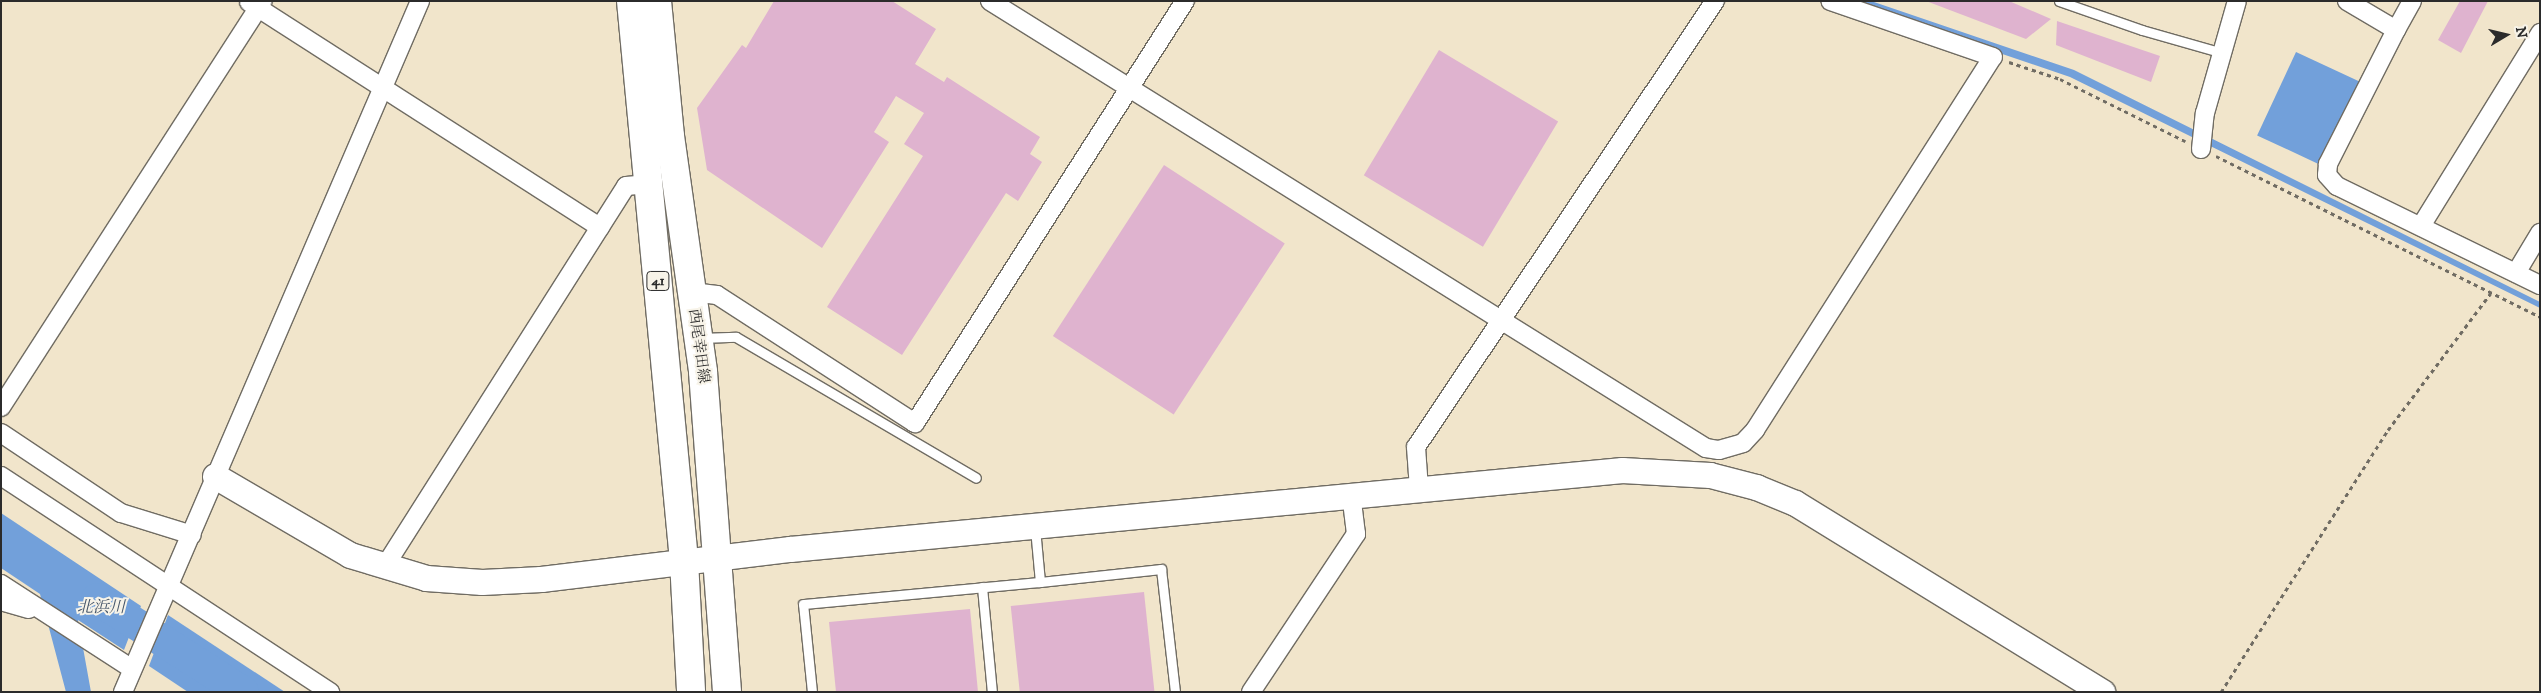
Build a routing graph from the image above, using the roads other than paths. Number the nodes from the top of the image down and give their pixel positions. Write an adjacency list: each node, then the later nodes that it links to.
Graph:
1 (420, 1): 16 (street)
2 (631, 1): 19 (main road, 41)
3 (657, 1): 25 (main road, 西尾幸田線 / 41)
4 (990, 1): 17 (street)
5 (1185, 1): 17 (street)
6 (1715, 1): 26 (street)
7 (1830, 1): 26 (street)
8 (2059, 1): 15 (lane)
9 (2237, 1): 15 (street)
10 (2347, 1): 13 (street)
11 (2412, 1): 13 (street)
12 (256, 3): 16 (street); 28 (street)
13 (2397, 28): 20 (street)
14 (2540, 33): 20 (street)
15 (2223, 52): 18 (street)
16 (381, 87): 21 (street); 31 (street)
17 (1131, 88): 25 (street); 26 (street)
18 (2201, 148)
19 (649, 184): 21 (street); 38 (main road, 41)
20 (2421, 226): 23 (street)
21 (600, 228): 39 (street)
22 (2540, 233): 23 (street)
23 (2516, 273): 24 (street)
24 (2540, 285)
25 (692, 292): 27 (main road, 西尾幸田線 / 41)
26 (1503, 319): 33 (street)
27 (697, 338): 32 (lane); 37 (main road, 西尾幸田線 / 41)
28 (1, 406)
29 (1, 432): 36 (street)
30 (1, 476): 43 (street)
31 (215, 476): 36 (street); 39 (street)
32 (976, 478)
33 (1419, 489): 34 (street); 55 (street)
34 (1351, 495): 35 (street); 54 (street)
35 (1035, 525): 37 (street); 40 (lane)
36 (192, 535): 43 (street)
37 (719, 556): 38 (street); 50 (main road, 西尾幸田線 / 41)
38 (684, 561): 39 (street); 49 (main road, 41)
39 (385, 566)
40 (1040, 582): 42 (lane); 53 (lane)
41 (1, 584): 45 (street)
42 (982, 587): 51 (lane); 52 (lane)
43 (169, 589): 46 (street); 48 (street)
44 (1, 601): 45 (street)
45 (49, 615): 46 (street)
46 (132, 668): 47 (street)
47 (123, 692)
48 (330, 692)
49 (691, 692)
50 (727, 692)
51 (812, 692)
52 (992, 692)
53 (1176, 692)
54 (1251, 692)
55 (2102, 692)

